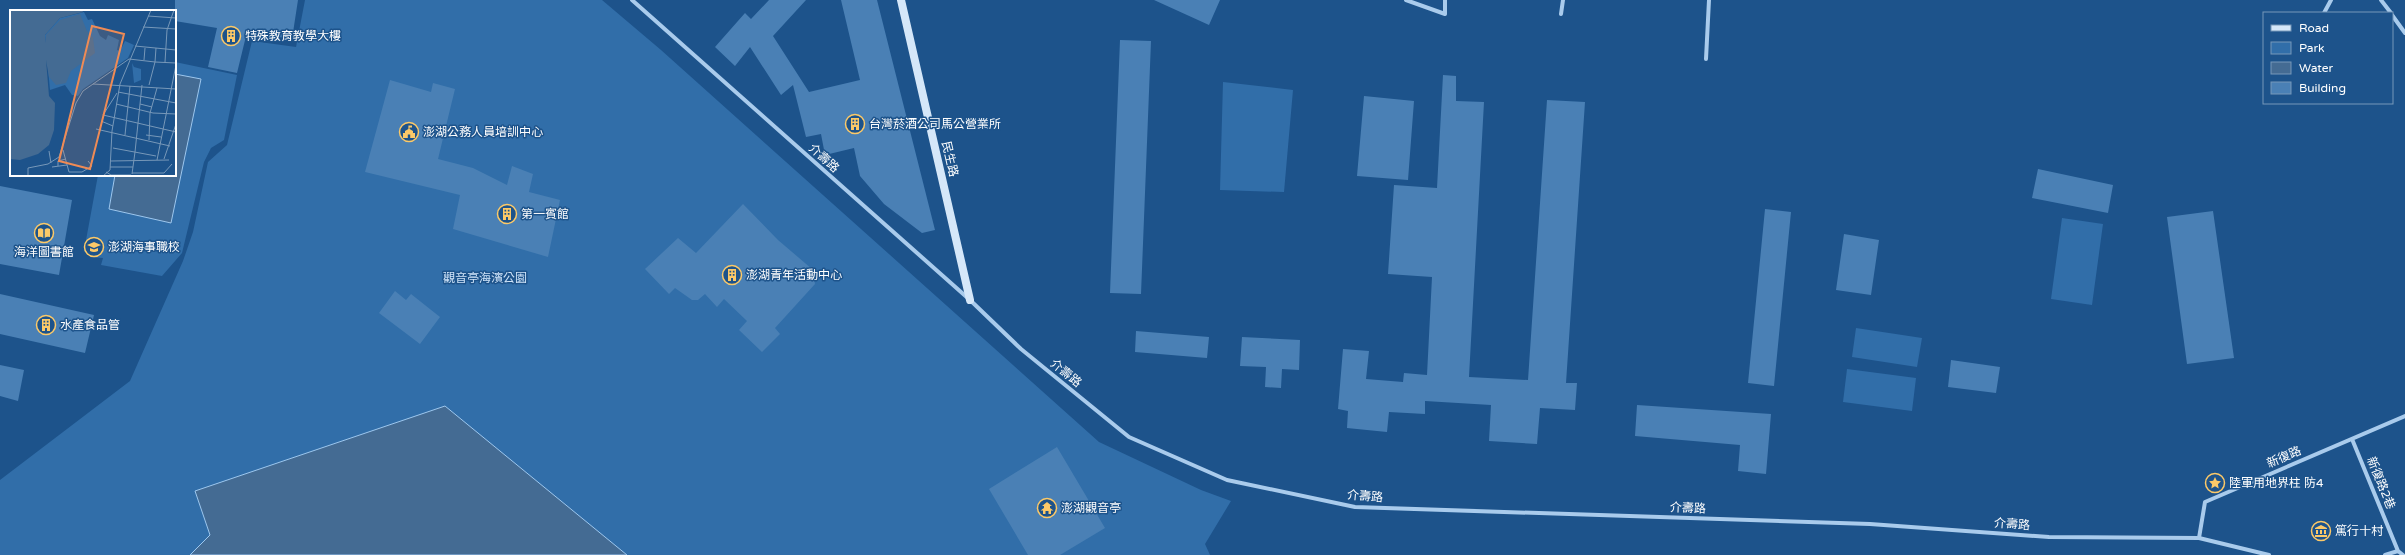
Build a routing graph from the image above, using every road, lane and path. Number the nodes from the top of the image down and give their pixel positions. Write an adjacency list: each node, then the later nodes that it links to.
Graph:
1 (632, 0): 15 (street, 介壽路)
2 (901, 0): 15 (main road, 民生路)
3 (1406, 0): 4 (street)
4 (1445, 0)
5 (1562, 0): 11 (street)
6 (1709, 0): 14 (street)
7 (2331, 0): 9 (street)
8 (2382, 0): 10 (street)
9 (2325, 12)
10 (2390, 12)
11 (1561, 14)
12 (2393, 17): 13 (street)
13 (2405, 33)
14 (1706, 60)
15 (970, 300): 18 (street, 介壽路)
16 (2405, 416): 17 (street, 新復路)
17 (2352, 439): 18 (street, 新復路); 19 (street, 新復路2巷)
18 (2199, 538): 20 (street, 介壽路)
19 (2398, 551): 21 (street); 22 (street, 新復路2巷)
20 (2270, 555)
21 (2385, 555)
22 (2403, 555)

